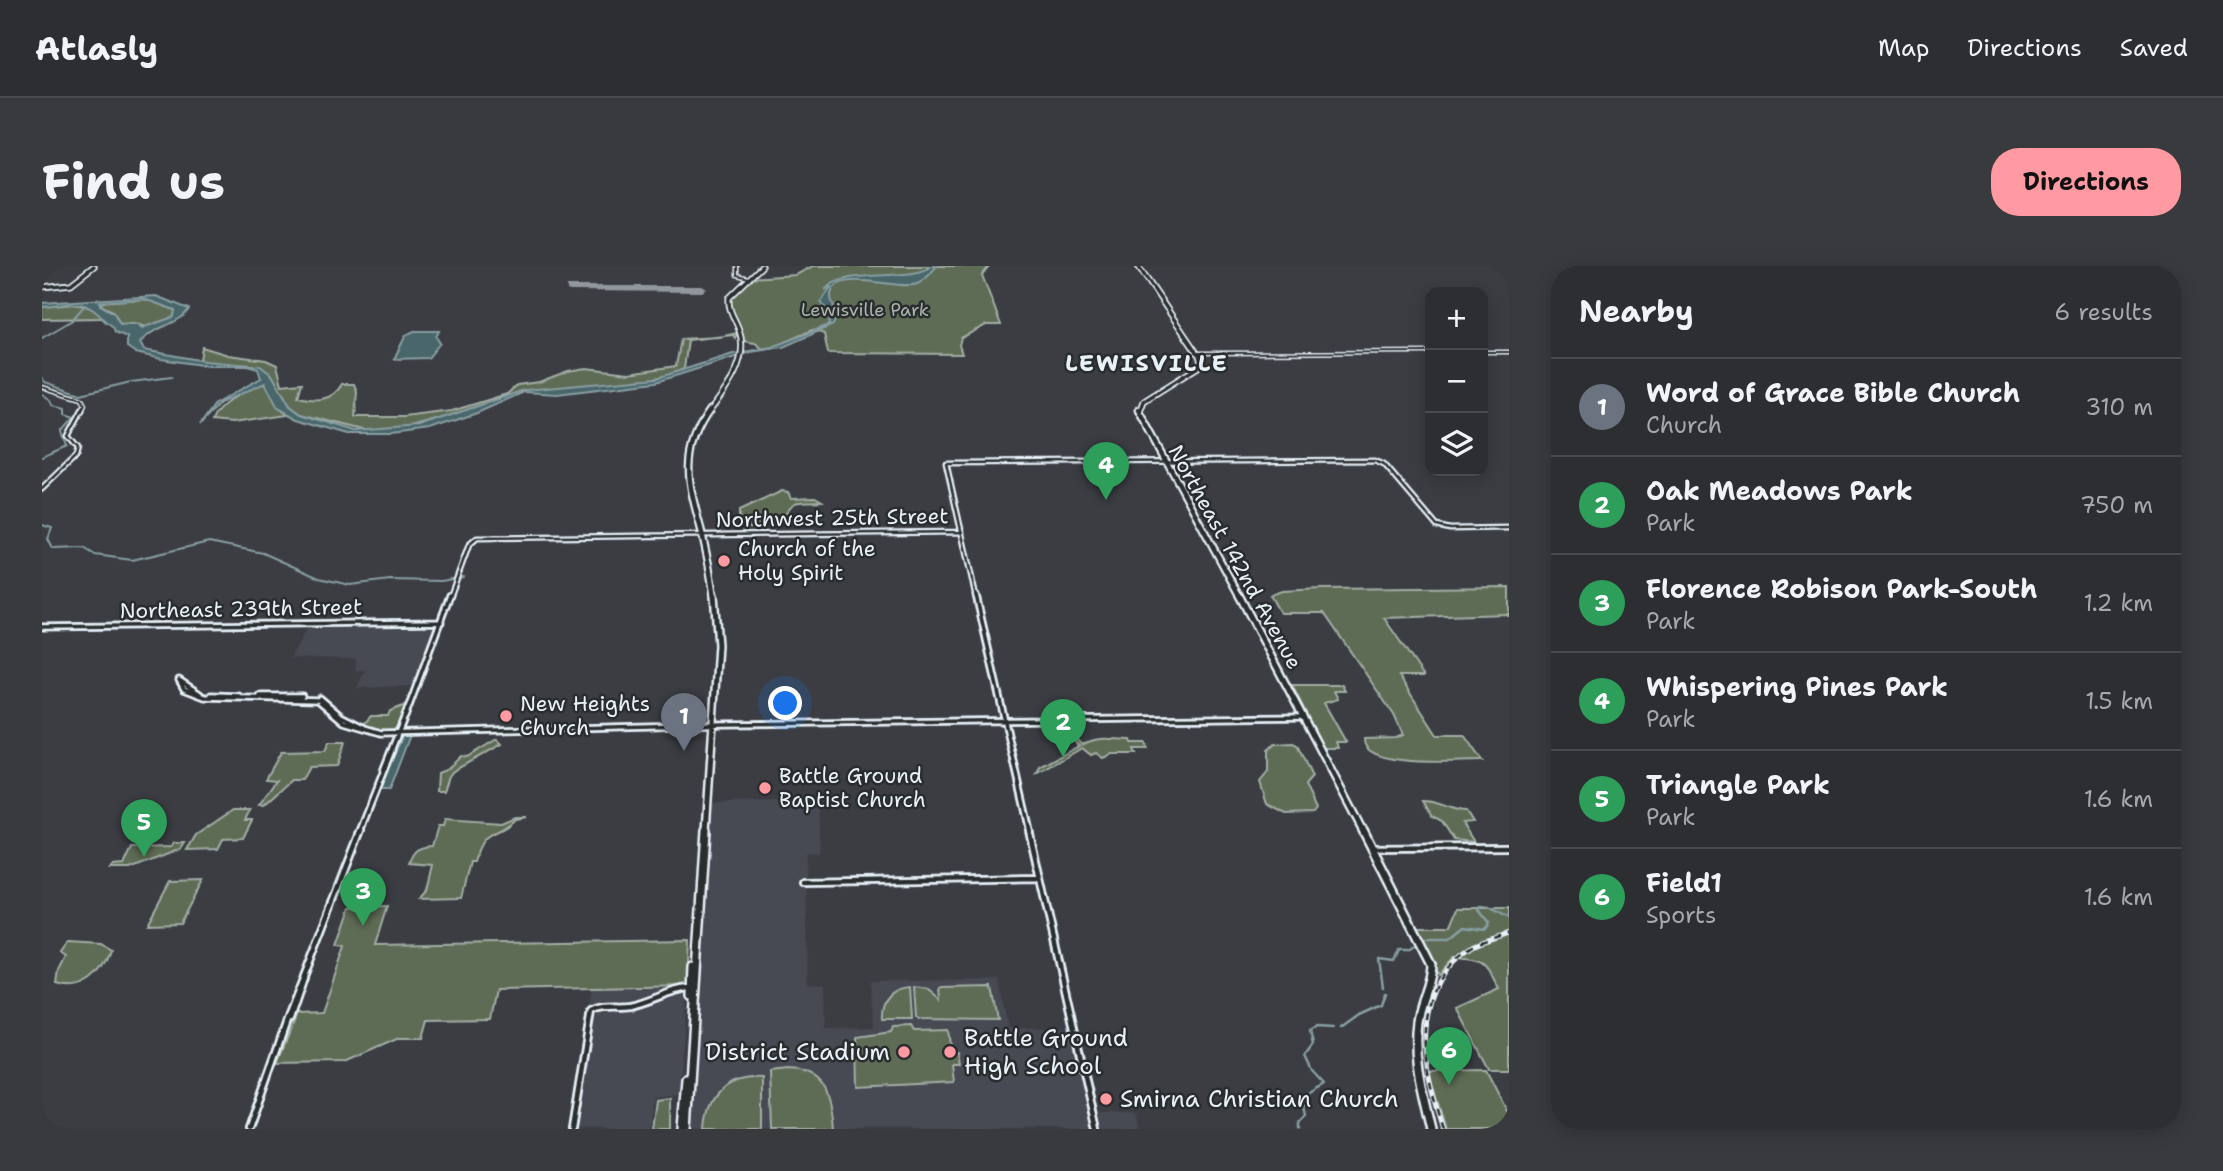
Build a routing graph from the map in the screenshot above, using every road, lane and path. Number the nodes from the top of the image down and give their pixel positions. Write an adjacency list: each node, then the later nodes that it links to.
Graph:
1 (94, 266): 6 (main road)
2 (737, 266): 5 (street)
3 (762, 266): 5 (main road)
4 (1138, 266): 10 (main road)
5 (749, 278): 11 (main road)
6 (42, 287)
7 (1425, 352): 10 (street)
8 (1488, 352): 9 (street)
9 (1509, 352)
10 (1198, 353): 13 (main road, Northeast 142nd Avenue)
11 (740, 359): 17 (main road)
12 (42, 387): 14 (street)
13 (1165, 461): 15 (street); 16 (street); 20 (main road, Northeast 142nd Avenue)
14 (42, 489)
15 (1509, 528)
16 (962, 532): 17 (street, Northwest 25th Street); 21 (street)
17 (702, 536): 18 (street, Northwest 25th Street); 22 (main road)
18 (441, 622): 19 (street, Northeast 239th Street); 24 (street)
19 (42, 627)
20 (1304, 717): 21 (street); 26 (main road, Northeast 142nd Avenue)
21 (1005, 720): 22 (street); 27 (street)
22 (713, 725): 24 (street); 29 (main road)
23 (366, 730): 23 (street); 24 (street)
24 (398, 733): 31 (street)
25 (1509, 846): 26 (street)
26 (1373, 848): 35 (main road, Northeast 142nd Avenue)
27 (1040, 878): 28 (street); 34 (street)
28 (803, 882)
29 (700, 908): 30 (main road); 33 (main road)
30 (692, 988): 32 (street); 33 (main road)
31 (249, 1129)
32 (572, 1129)
33 (684, 1129)
34 (1097, 1129)
35 (1431, 1129)

